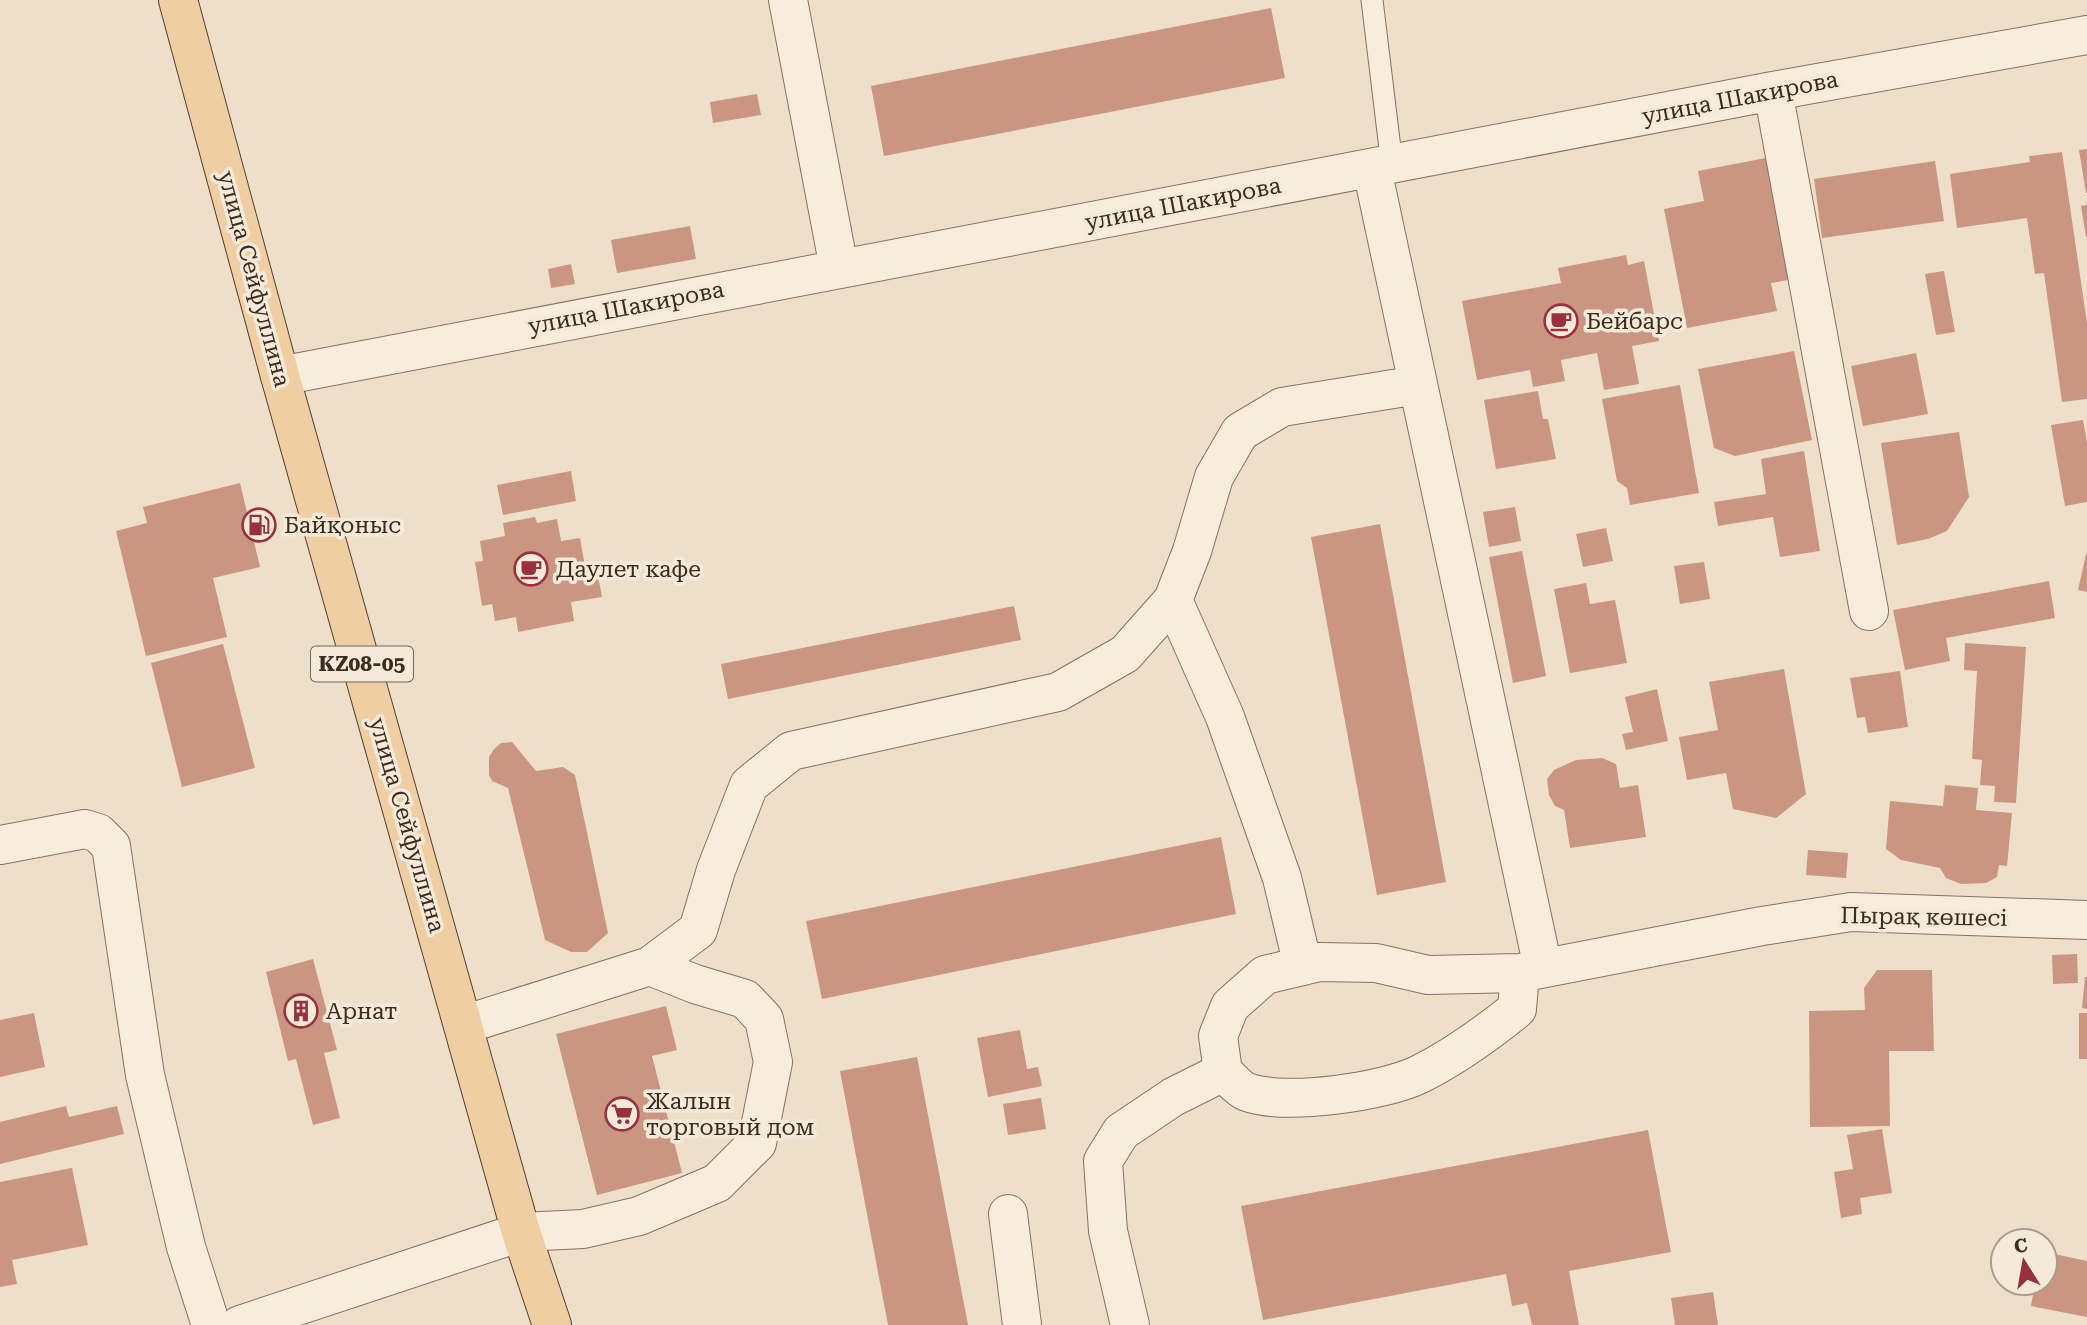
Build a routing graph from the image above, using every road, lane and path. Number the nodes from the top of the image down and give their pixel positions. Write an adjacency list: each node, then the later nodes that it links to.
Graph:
1 (178, 0): 8 (main road, улица Сейфуллина / KZ08-05)
2 (788, 0): 7 (street)
3 (1372, 0): 6 (lane)
4 (2087, 35): 5 (street, улица Шакирова)
5 (1773, 91): 6 (street, улица Шакирова); 11 (street)
6 (1382, 167): 7 (street, улица Шакирова); 9 (street)
7 (839, 268): 8 (street, улица Шакирова)
8 (280, 376): 17 (main road, улица Сейфуллина / KZ08-05)
9 (1418, 385): 10 (street); 16 (street)
10 (1173, 600): 14 (street); 15 (street)
11 (1869, 611)
12 (0, 845): 21 (street)
13 (2087, 920): 16 (street, Пырақ көшесі)
14 (650, 966): 17 (street); 20 (street)
15 (1303, 966): 16 (street, Пырақ көшесі); 18 (street, Пырақ көшесі)
16 (1532, 970): 18 (street)
17 (463, 1025): 20 (main road, улица Сейфуллина / KZ08-05)
18 (1223, 1072): 25 (street)
19 (1008, 1214): 24 (street)
20 (521, 1232): 22 (street); 23 (main road, улица Сейфуллина / KZ08-05)
21 (211, 1325)
22 (240, 1325)
23 (552, 1325)
24 (1022, 1325)
25 (1130, 1325)

